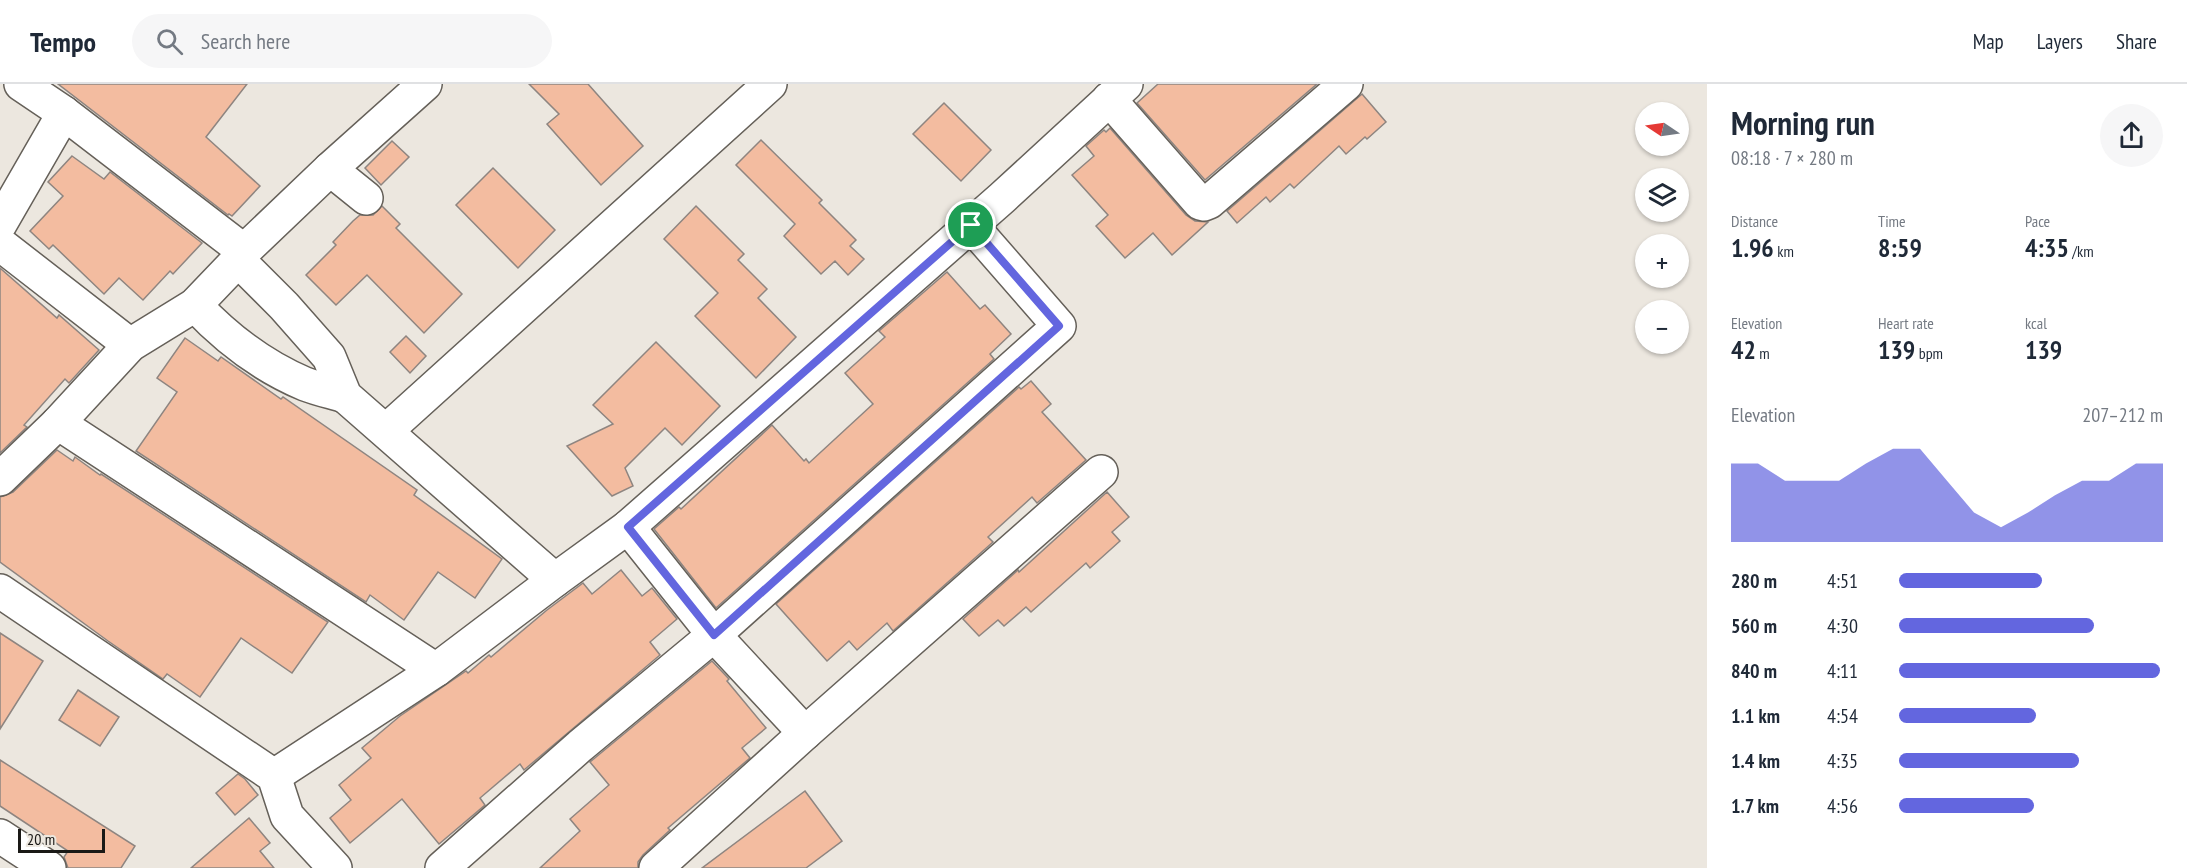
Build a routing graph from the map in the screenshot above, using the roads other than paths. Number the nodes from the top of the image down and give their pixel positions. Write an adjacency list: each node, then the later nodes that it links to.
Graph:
1 (21, 84): 6 (street)
2 (425, 84): 7 (street)
3 (770, 84): 17 (street)
4 (1346, 84): 5 (street)
5 (1117, 92): 10 (street)
6 (64, 113): 9 (street); 12 (street)
7 (330, 169): 8 (street); 12 (street)
8 (366, 198)
9 (0, 224)
10 (971, 225): 20 (street); 23 (street)
11 (0, 244): 14 (street)
12 (241, 256): 13 (street); 15 (street)
13 (195, 305): 14 (street); 15 (street)
14 (129, 345): 16 (street)
15 (345, 396): 17 (street)
16 (58, 423): 19 (street); 24 (street)
17 (386, 431): 21 (street)
18 (1101, 472): 25 (street)
19 (0, 479)
20 (628, 527): 21 (street); 23 (street)
21 (555, 580): 24 (street)
22 (0, 591): 26 (street)
23 (714, 635): 25 (street); 30 (street)
24 (436, 670): 26 (street)
25 (805, 733): 31 (street)
26 (273, 776): 29 (street)
27 (0, 836): 28 (street)
28 (49, 868)
29 (335, 868)
30 (442, 868)
31 (656, 868)

